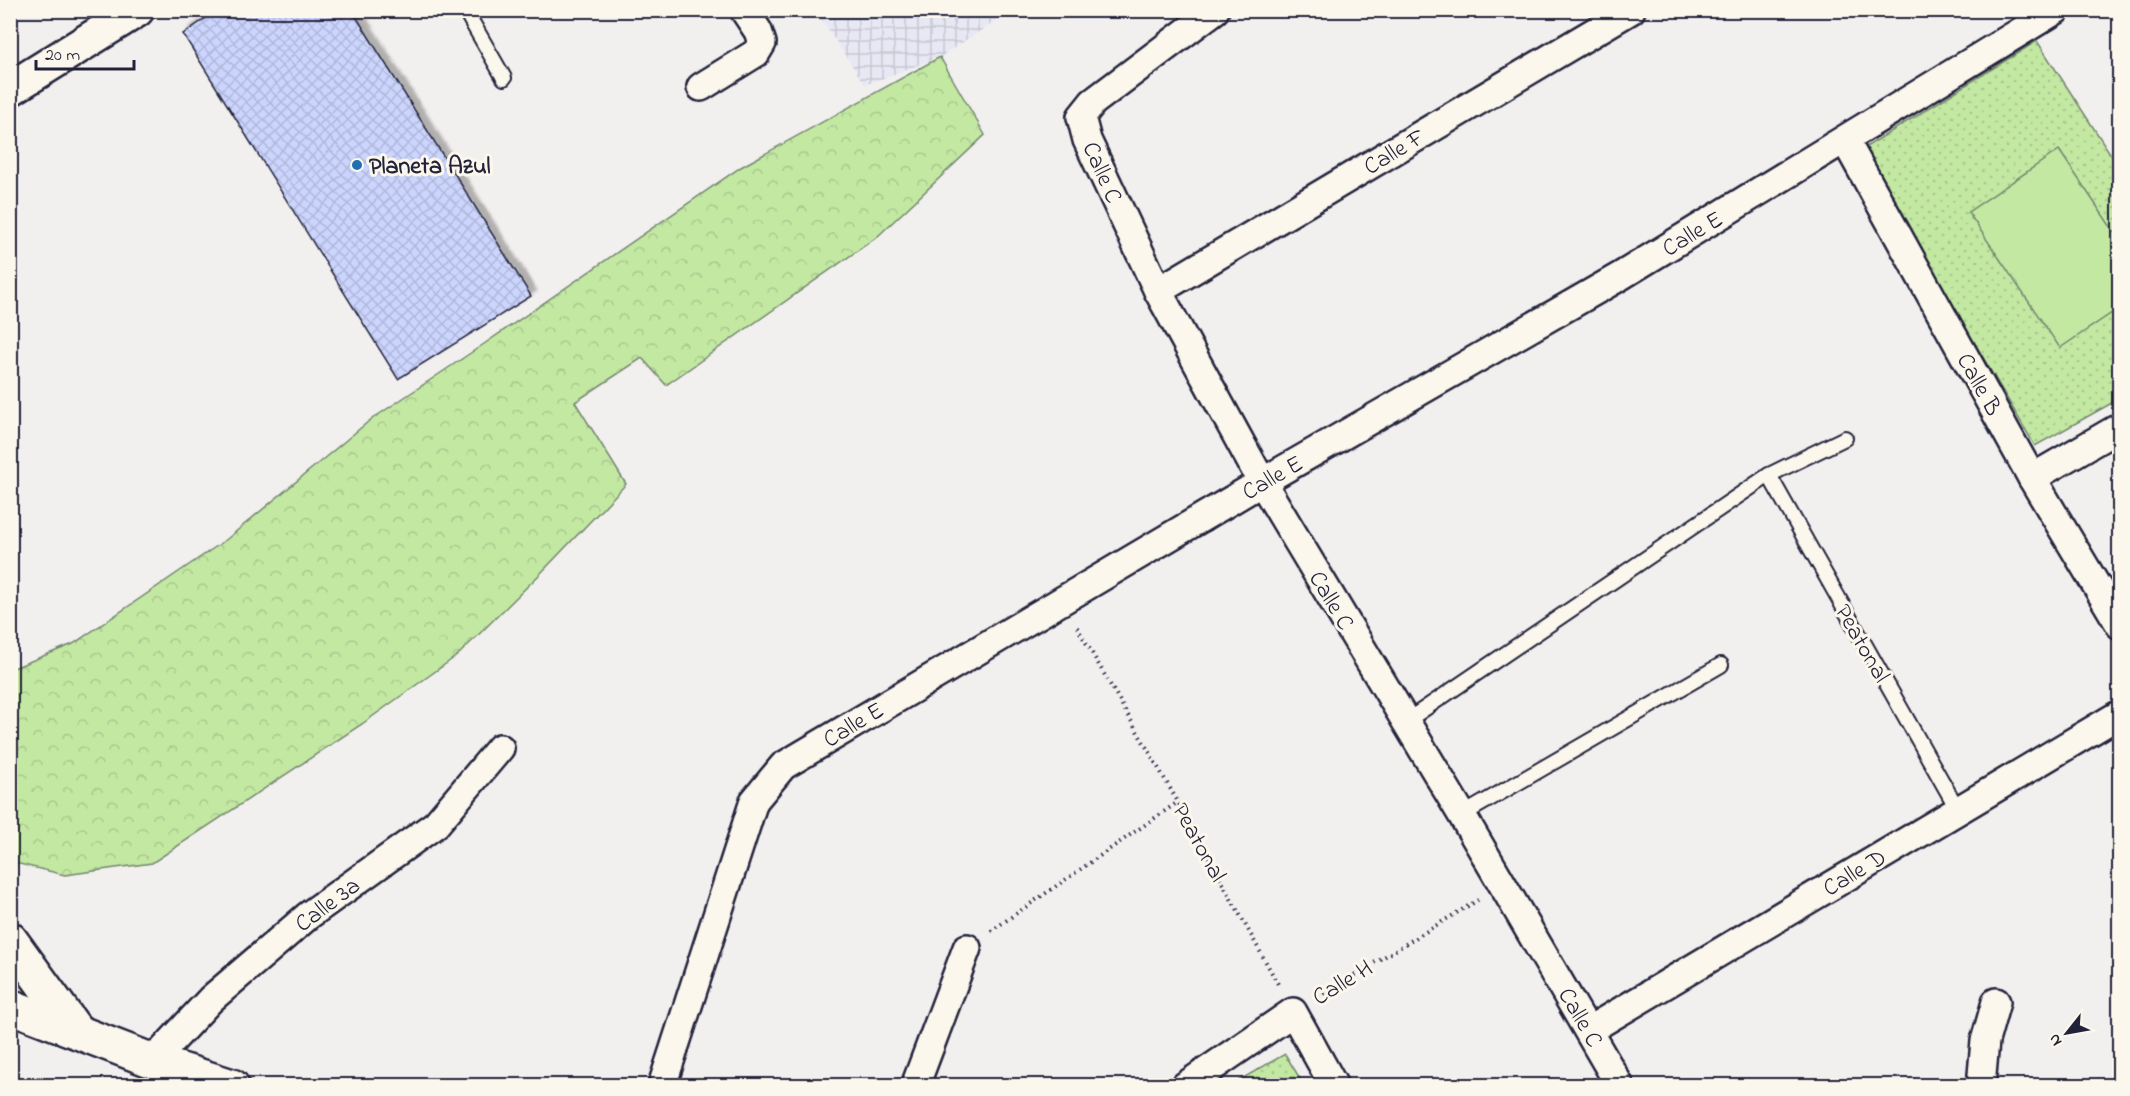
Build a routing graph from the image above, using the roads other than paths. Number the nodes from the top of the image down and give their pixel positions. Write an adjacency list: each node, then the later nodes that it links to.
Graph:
1 (137, 10): 9 (main road)
2 (465, 10): 7 (lane)
3 (744, 10): 8 (street)
4 (1215, 10): 11 (street, Calle C)
5 (1631, 10): 11 (street, Calle F)
6 (2056, 10): 10 (street, Calle E)
7 (504, 78)
8 (701, 87)
9 (10, 89)
10 (1845, 140): 15 (street, Calle B); 16 (street, Calle E)
11 (1158, 291): 16 (street, Calle C)
12 (2120, 427): 15 (street)
13 (1845, 438): 14 (lane)
14 (1769, 475): 20 (lane); 22 (lane, Peatonal)
15 (2032, 478): 17 (street, Calle B)
16 (1262, 482): 20 (street, Calle C); 32 (street, Calle E)
17 (2120, 625)
18 (1721, 665): 23 (lane)
19 (2120, 714): 22 (street, Calle D)
20 (1405, 722): 23 (street, Calle C)
21 (500, 748): 30 (street, Calle 3a)
22 (1958, 810): 29 (street, Calle D)
23 (1462, 815): 29 (street, Calle C)
24 (10, 939): 28 (main road)
25 (967, 948): 33 (street)
26 (1996, 1002): 37 (street)
27 (10, 1006): 28 (main road)
28 (76, 1030): 30 (main road)
29 (1589, 1030): 36 (street, Calle C)
30 (153, 1060): 31 (main road)
31 (217, 1083)
32 (662, 1086)
33 (915, 1086)
34 (1185, 1086): 35 (street, Calle H)
35 (1334, 1086)
36 (1620, 1086)
37 (1982, 1086)

